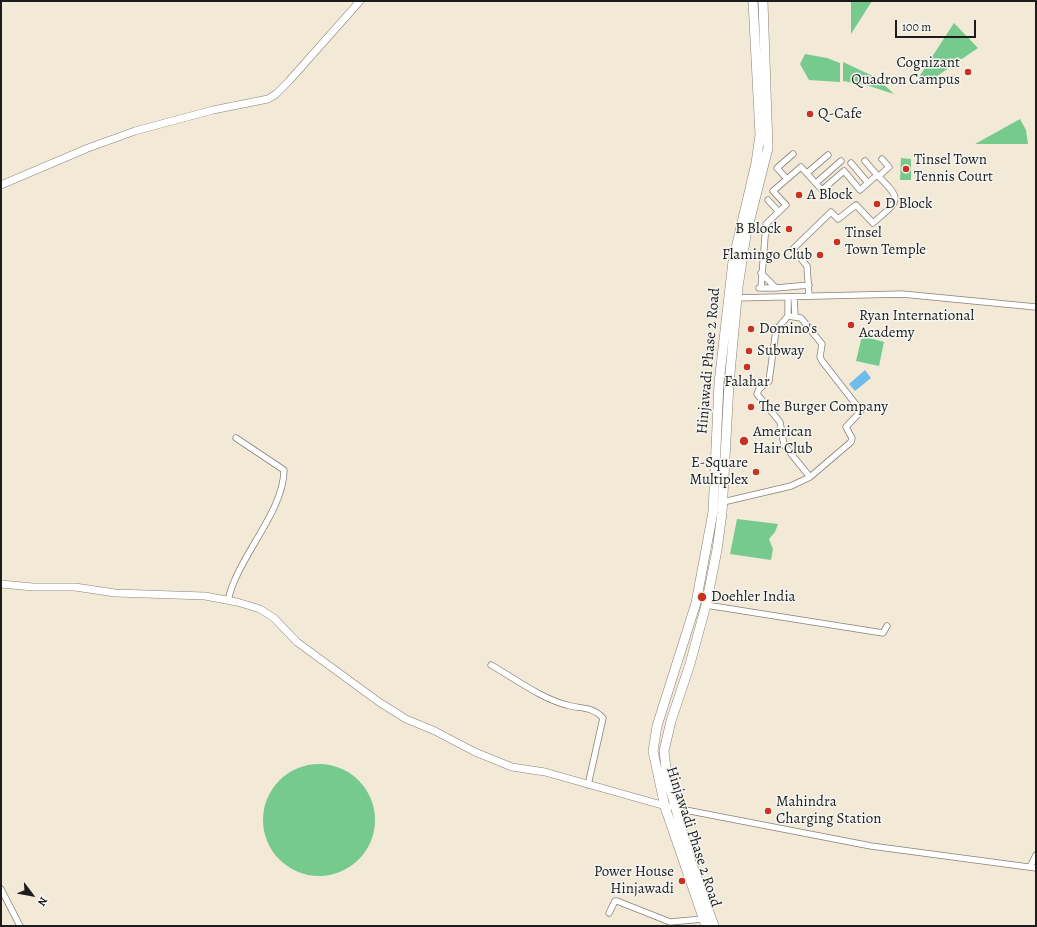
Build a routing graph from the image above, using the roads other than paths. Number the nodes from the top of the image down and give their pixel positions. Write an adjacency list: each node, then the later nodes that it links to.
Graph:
1 (360, 1): 15 (street)
2 (753, 1): 23 (main road, Hinjawadi Phase 2 Road)
3 (764, 1): 23 (main road, Hinjawadi Phase 2 Road)
4 (793, 154): 12 (street)
5 (828, 155): 10 (street)
6 (882, 159): 11 (street)
7 (841, 161): 13 (street)
8 (865, 161): 11 (street)
9 (851, 163): 14 (street)
10 (807, 173): 12 (street); 13 (street)
11 (878, 175): 14 (street); 19 (street)
12 (787, 179): 17 (street)
13 (816, 183): 14 (street)
14 (868, 183)
15 (1, 185)
16 (768, 200): 17 (street)
17 (779, 212): 18 (street)
18 (761, 273): 20 (street); 20 (street)
19 (809, 285): 20 (street); 21 (street)
20 (776, 288)
21 (809, 296): 22 (street); 24 (street)
22 (791, 297): 23 (street); 25 (street)
23 (733, 298): 28 (main road, Hinjawadi Phase 2 Road); 31 (main road, Hinjawadi Phase 2 Road)
24 (1036, 307)
25 (792, 316): 27 (street); 27 (street)
26 (236, 438): 30 (street)
27 (810, 477): 28 (street)
28 (723, 502): 32 (main road, Hinjawadi Phase 2 Road)
29 (1, 584): 30 (street)
30 (228, 600): 35 (street)
31 (696, 603): 32 (main road); 36 (main road, Hinjawadi Phase 2 Road)
32 (706, 605): 33 (street); 37 (main road, Hinjawadi Phase 2 Road)
33 (887, 626)
34 (491, 665): 35 (street)
35 (588, 785): 36 (street)
36 (665, 807): 37 (street); 42 (main road, Hinjawadi Phase 2 Road)
37 (675, 808): 39 (street); 44 (main road, Hinjawadi Phase 2 Road)
38 (1036, 855): 39 (street)
39 (1033, 868)
40 (1, 889): 43 (street)
41 (609, 913): 42 (street)
42 (705, 922)
43 (20, 926)
44 (714, 926)

